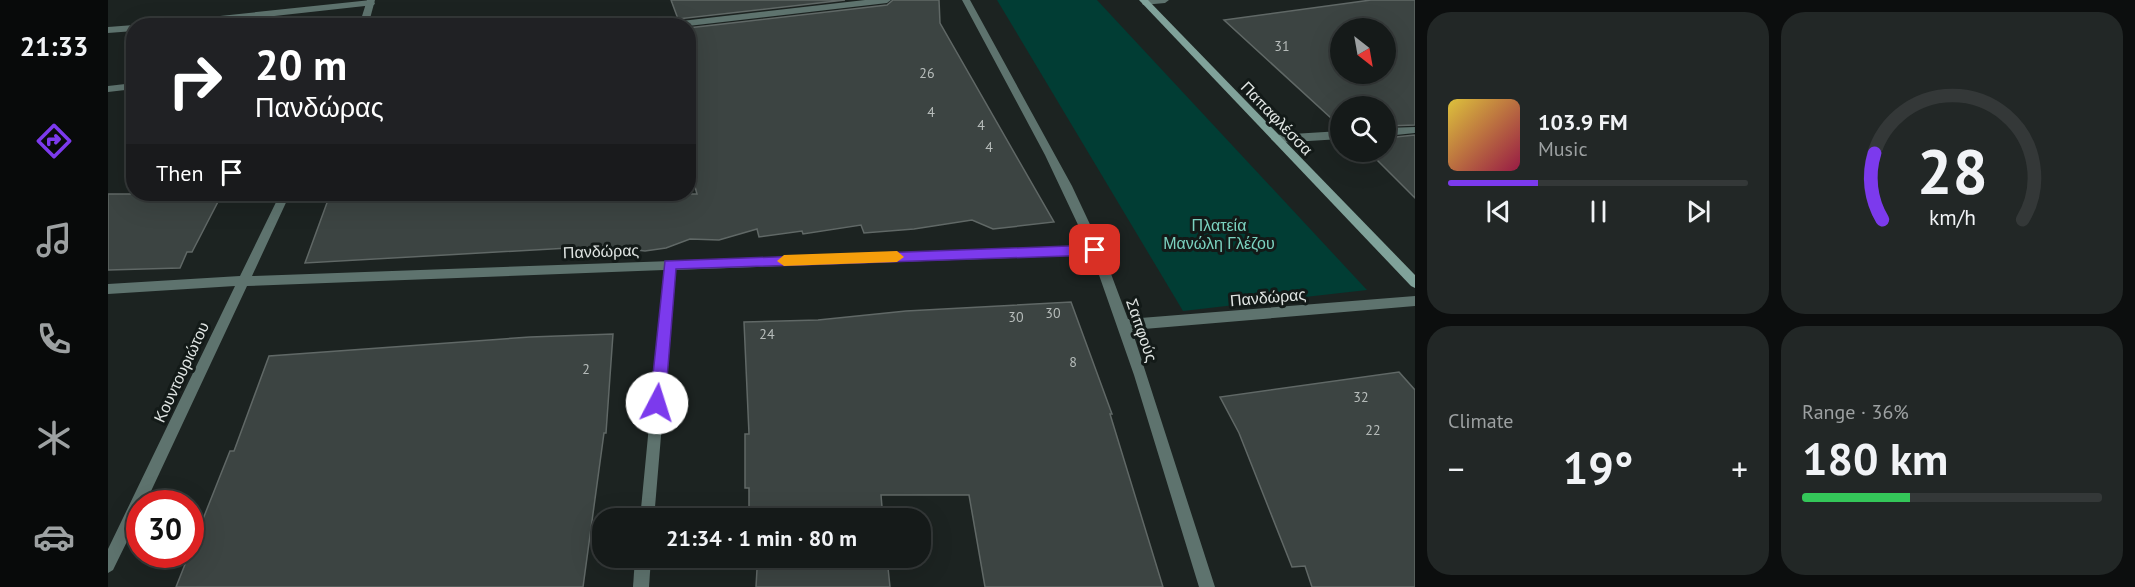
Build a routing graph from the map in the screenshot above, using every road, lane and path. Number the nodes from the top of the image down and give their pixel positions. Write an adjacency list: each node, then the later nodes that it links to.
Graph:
1 (886, 0): 8 (street)
2 (966, 0): 18 (street, Σαπφούς)
3 (1165, 0): 4 (street)
4 (1144, 1): 16 (street, Παπαφλέσσα)
5 (371, 2): 6 (street); 7 (street)
6 (226, 18)
7 (366, 18)
8 (696, 22)
9 (126, 28): 10 (street)
10 (108, 30)
11 (126, 87): 12 (street)
12 (108, 89)
13 (1415, 130): 14 (street)
14 (1396, 131)
15 (1330, 136): 16 (street)
16 (1276, 139): 21 (street, Παπαφλέσσα)
17 (282, 201): 20 (street, Κουντουριώτου)
18 (1095, 250): 19 (street, Πανδώρας); 24 (street, Σαπφούς)
19 (670, 264): 20 (street, Πανδώρας); 25 (street)
20 (242, 281): 22 (street, Πανδώρας); 26 (street, Κουντουριώτου)
21 (1415, 284)
22 (108, 289)
23 (1415, 301): 24 (street, Πανδώρας)
24 (1124, 325): 29 (street, Σαπφούς)
25 (648, 508)
26 (108, 565)
27 (642, 568): 28 (street)
28 (640, 587)
29 (1207, 587)

